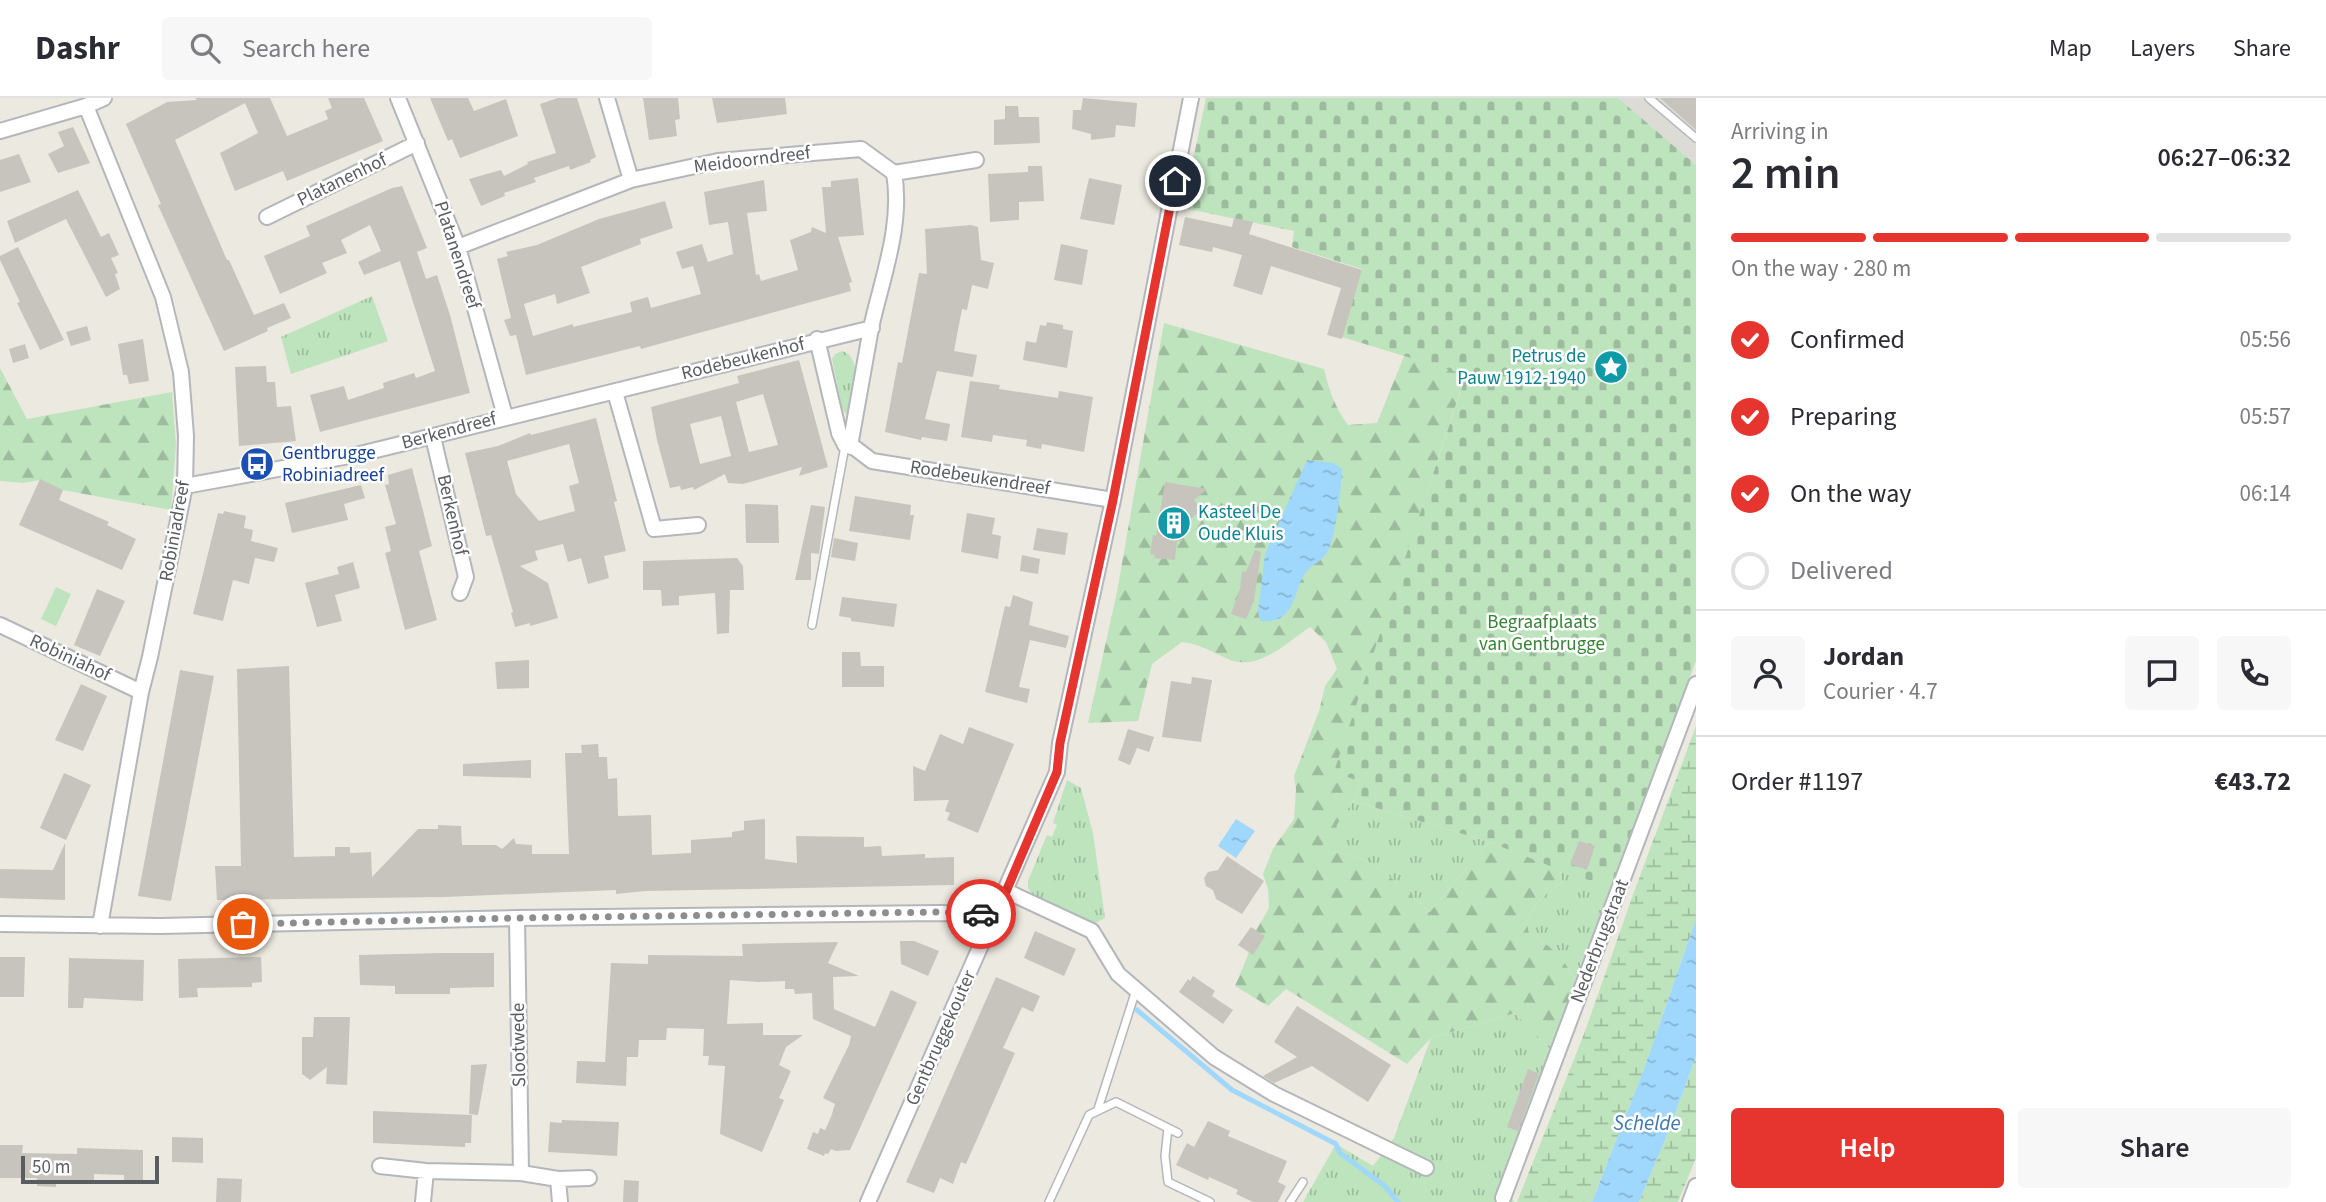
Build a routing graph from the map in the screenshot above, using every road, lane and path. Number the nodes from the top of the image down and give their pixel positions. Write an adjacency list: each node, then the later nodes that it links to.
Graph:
1 (104, 98): 6 (street)
2 (398, 98): 9 (street, Platanendreef)
3 (607, 98): 12 (street)
4 (1191, 98): 22 (street, Gentbruggekouter)
5 (1649, 98): 8 (lane)
6 (86, 106): 7 (street); 21 (street, Robiniadreef)
7 (0, 131)
8 (1696, 138)
9 (417, 143): 13 (street, Platanenhof); 14 (street, Platanendreef)
10 (976, 160): 11 (street)
11 (894, 173): 12 (street, Meidoorndreef); 15 (street)
12 (631, 180): 14 (street, Meidoorndreef)
13 (267, 217)
14 (458, 247): 18 (street, Platanendreef)
15 (872, 328): 16 (street, Rodebeukenhof); 20 (street)
16 (817, 340): 17 (street, Rodebeukenhof); 20 (street)
17 (615, 391): 18 (street, Rodebeukenhof); 23 (street)
18 (505, 416): 19 (street, Berkendreef)
19 (433, 436): 21 (street, Berkendreef); 24 (street, Berkenhof)
20 (848, 446): 22 (street, Rodebeukendreef); 26 (lane)
21 (186, 486): 28 (street, Robiniadreef)
22 (1113, 500): 29 (street, Gentbruggekouter)
23 (698, 525)
24 (460, 593)
25 (0, 625): 28 (street, Robiniahof)
26 (812, 625)
27 (1696, 684): 46 (street, Nederbrugstraat)
28 (141, 691): 33 (street, Robiniadreef)
29 (1006, 891): 30 (street, Gentbruggekouter); 34 (street)
30 (996, 915): 31 (street); 49 (street, Gentbruggekouter)
31 (517, 918): 33 (street); 41 (street, Slootwede)
32 (0, 924): 33 (street)
33 (100, 926)
34 (1136, 990): 35 (lane); 39 (street)
35 (1098, 1109): 36 (lane); 50 (lane)
36 (1168, 1128): 37 (lane); 51 (lane)
37 (1178, 1133)
38 (380, 1166): 40 (street)
39 (1426, 1168)
40 (426, 1171): 41 (street); 47 (street)
41 (521, 1173): 43 (street)
42 (589, 1178): 43 (street)
43 (558, 1179): 48 (street)
44 (1303, 1182): 52 (lane)
45 (1696, 1186): 53 (street)
46 (1503, 1198)
47 (423, 1202)
48 (560, 1202)
49 (868, 1202)
50 (1049, 1202)
51 (1210, 1202)
52 (1290, 1202)
53 (1690, 1202)

